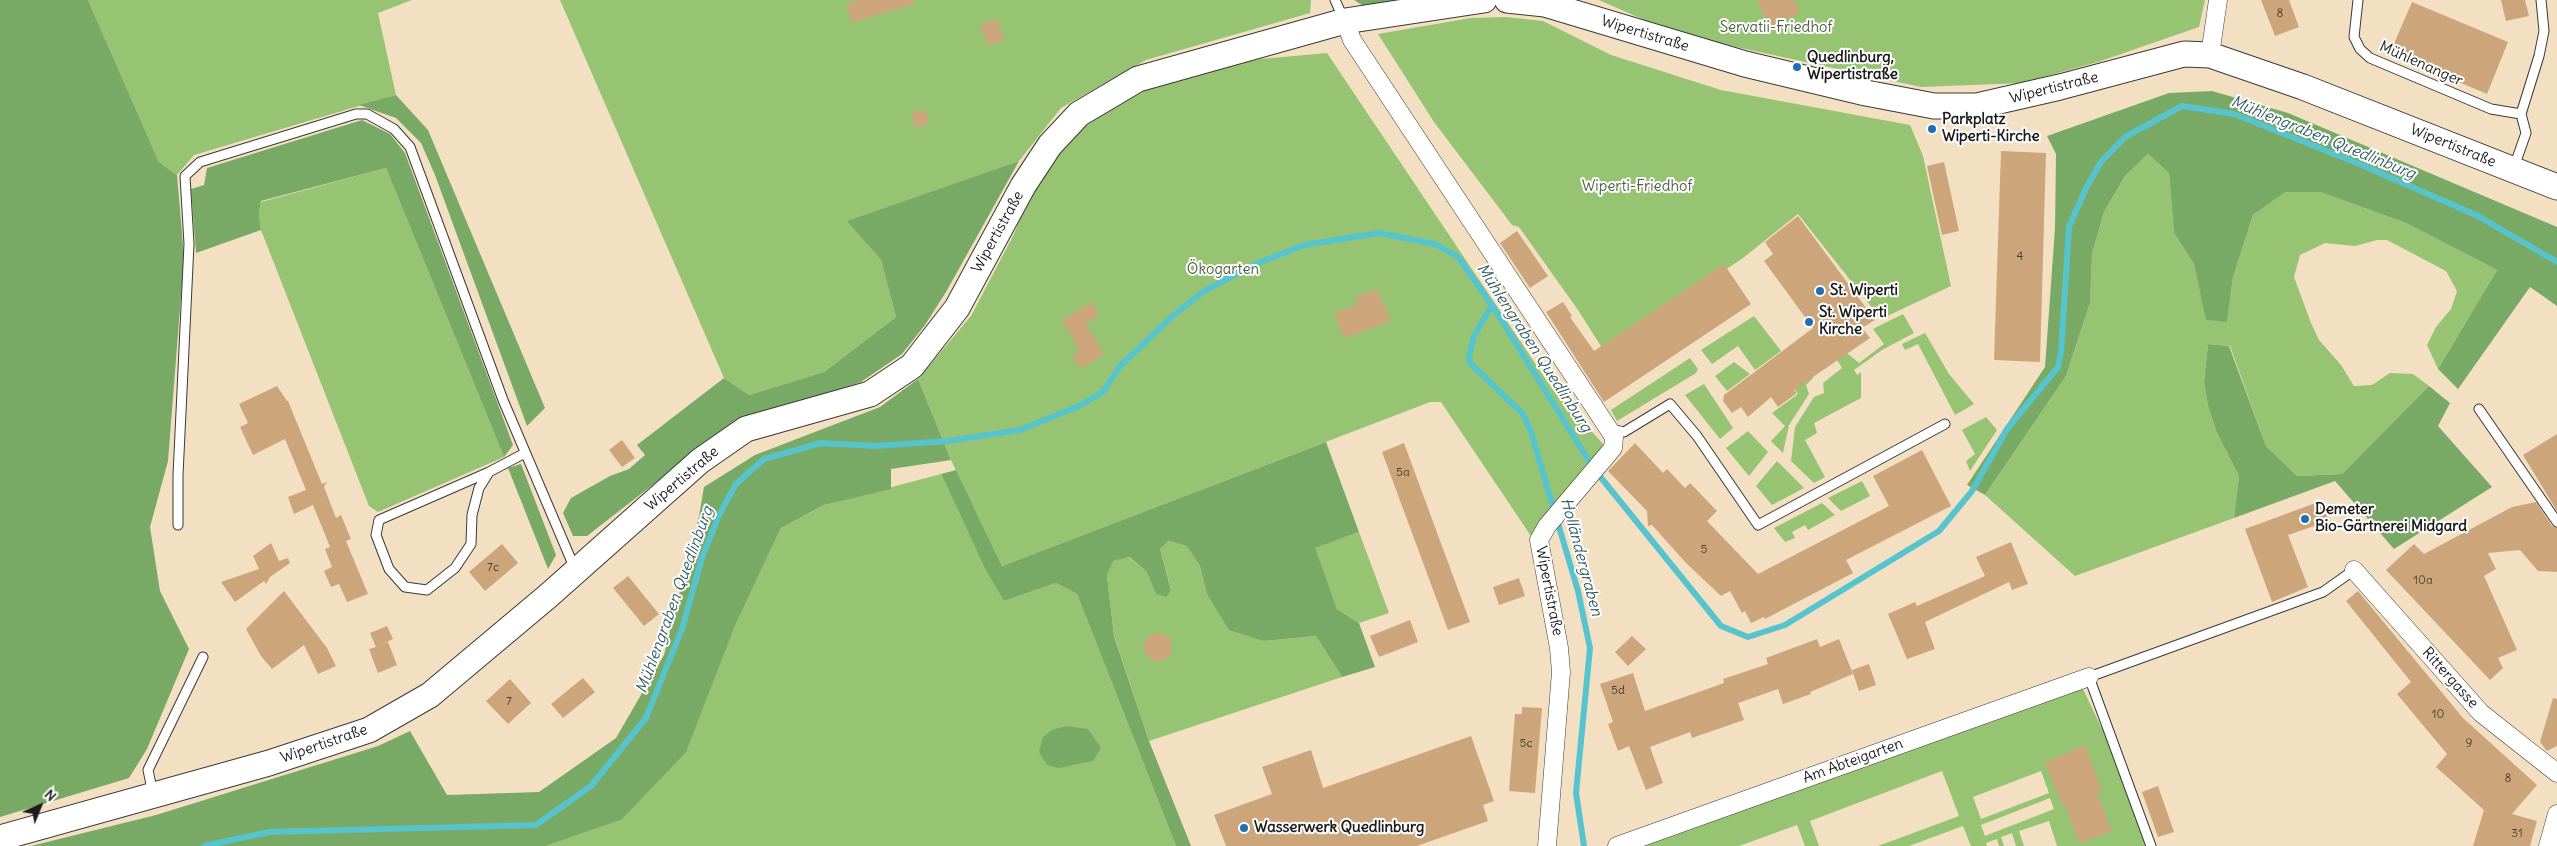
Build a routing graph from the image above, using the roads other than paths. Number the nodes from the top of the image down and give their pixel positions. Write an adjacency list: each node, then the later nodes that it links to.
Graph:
1 (1484, 0): 6 (street, Wipertistraße)
2 (1507, 0): 7 (street, Wipertistraße)
3 (2218, 0): 7 (street)
4 (2358, 0): 8 (lane, Mühlenanger)
5 (2541, 0): 8 (lane)
6 (1340, 11): 13 (street); 19 (street, Wipertistraße)
7 (2210, 55): 9 (street, Wipertistraße)
8 (2521, 114): 9 (lane)
9 (2513, 170): 10 (street, Wipertistraße)
10 (2557, 187)
11 (2479, 409): 16 (lane)
12 (1945, 424): 13 (lane)
13 (1610, 429): 26 (street, Wipertistraße)
14 (526, 453): 15 (lane); 17 (lane); 19 (lane)
15 (489, 472): 15 (lane)
16 (2557, 522)
17 (178, 525)
18 (2354, 570): 21 (lane); 22 (street, Rittergasse)
19 (576, 571): 23 (street, Wipertistraße)
20 (203, 657): 23 (lane)
21 (2089, 677): 27 (street, Am Abteigarten); 28 (lane)
22 (2557, 773)
23 (154, 796): 25 (street, Wipertistraße)
24 (2557, 814): 29 (street)
25 (0, 838)
26 (1547, 846)
27 (1617, 846)
28 (2151, 846)
29 (2548, 846)

